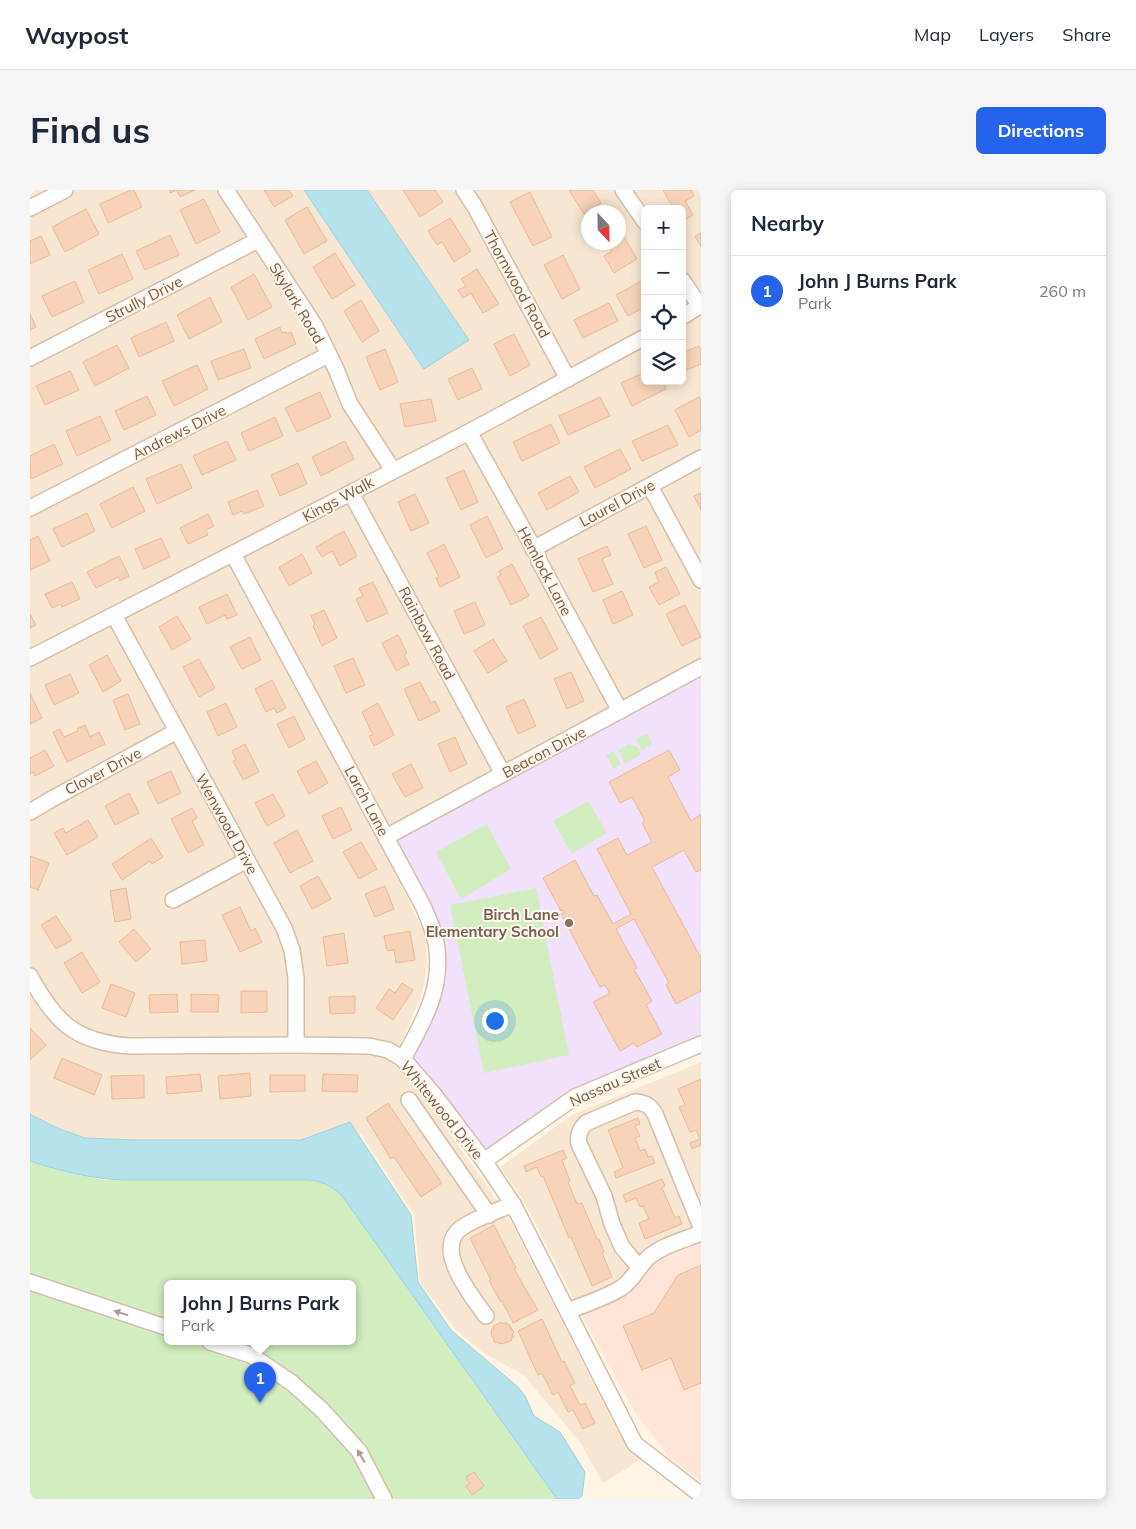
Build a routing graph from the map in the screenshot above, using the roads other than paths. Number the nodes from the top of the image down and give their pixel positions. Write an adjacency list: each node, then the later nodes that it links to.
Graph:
1 (65, 190): 5 (street)
2 (226, 190): 7 (street, Skylark Road)
3 (464, 190): 14 (street, Thornwood Road)
4 (624, 190): 6 (street)
5 (30, 208)
6 (641, 216)
7 (258, 240): 12 (street, Skylark Road); 13 (street, Strully Drive)
8 (686, 286): 9 (street)
9 (700, 306): 10 (street)
10 (686, 315)
11 (641, 339): 14 (street, Kings Walk)
12 (328, 355): 17 (street, Skylark Road); 20 (street, Andrews Drive)
13 (30, 358)
14 (568, 378): 15 (street, Kings Walk)
15 (469, 432): 17 (street, Kings Walk); 21 (street, Hemlock Lane)
16 (701, 458): 18 (street, Laurel Drive)
17 (393, 470): 19 (street, Kings Walk)
18 (650, 486): 21 (street, Laurel Drive); 23 (street)
19 (351, 492): 22 (street, Kings Walk); 29 (street, Rainbow Road)
20 (30, 508)
21 (533, 549): 27 (street, Hemlock Lane)
22 (233, 554): 24 (street, Kings Walk); 31 (street, Larch Lane)
23 (701, 580)
24 (114, 615): 25 (street, Kings Walk); 28 (street, Wenwood Drive)
25 (30, 658)
26 (701, 667): 27 (street, Beacon Drive)
27 (620, 711): 29 (street, Beacon Drive)
28 (177, 731): 30 (street, Clover Drive); 32 (street, Wenwood Drive)
29 (503, 774): 31 (street, Beacon Drive)
30 (30, 812)
31 (386, 837): 37 (street, Larch Lane)
32 (247, 860): 33 (street); 36 (street, Wenwood Drive)
33 (173, 900)
34 (30, 976): 36 (street, Whitewood Drive)
35 (701, 1044): 39 (street, Nassau Street)
36 (296, 1045): 37 (street, Whitewood Drive)
37 (403, 1059): 39 (street, Whitewood Drive)
38 (409, 1100): 41 (street)
39 (484, 1162): 40 (street, Whitewood Drive)
40 (513, 1204): 41 (street); 46 (street, Whitewood Drive)
41 (489, 1215): 47 (street)
42 (701, 1227): 44 (street)
43 (701, 1232): 44 (street)
44 (639, 1267): 46 (street)
45 (30, 1282): 48 (street, one-way to 45)
46 (568, 1312): 50 (street, Whitewood Drive)
47 (486, 1316)
48 (164, 1327)
49 (219, 1345): 51 (street, one-way to 49)
50 (701, 1495)
51 (384, 1499)

